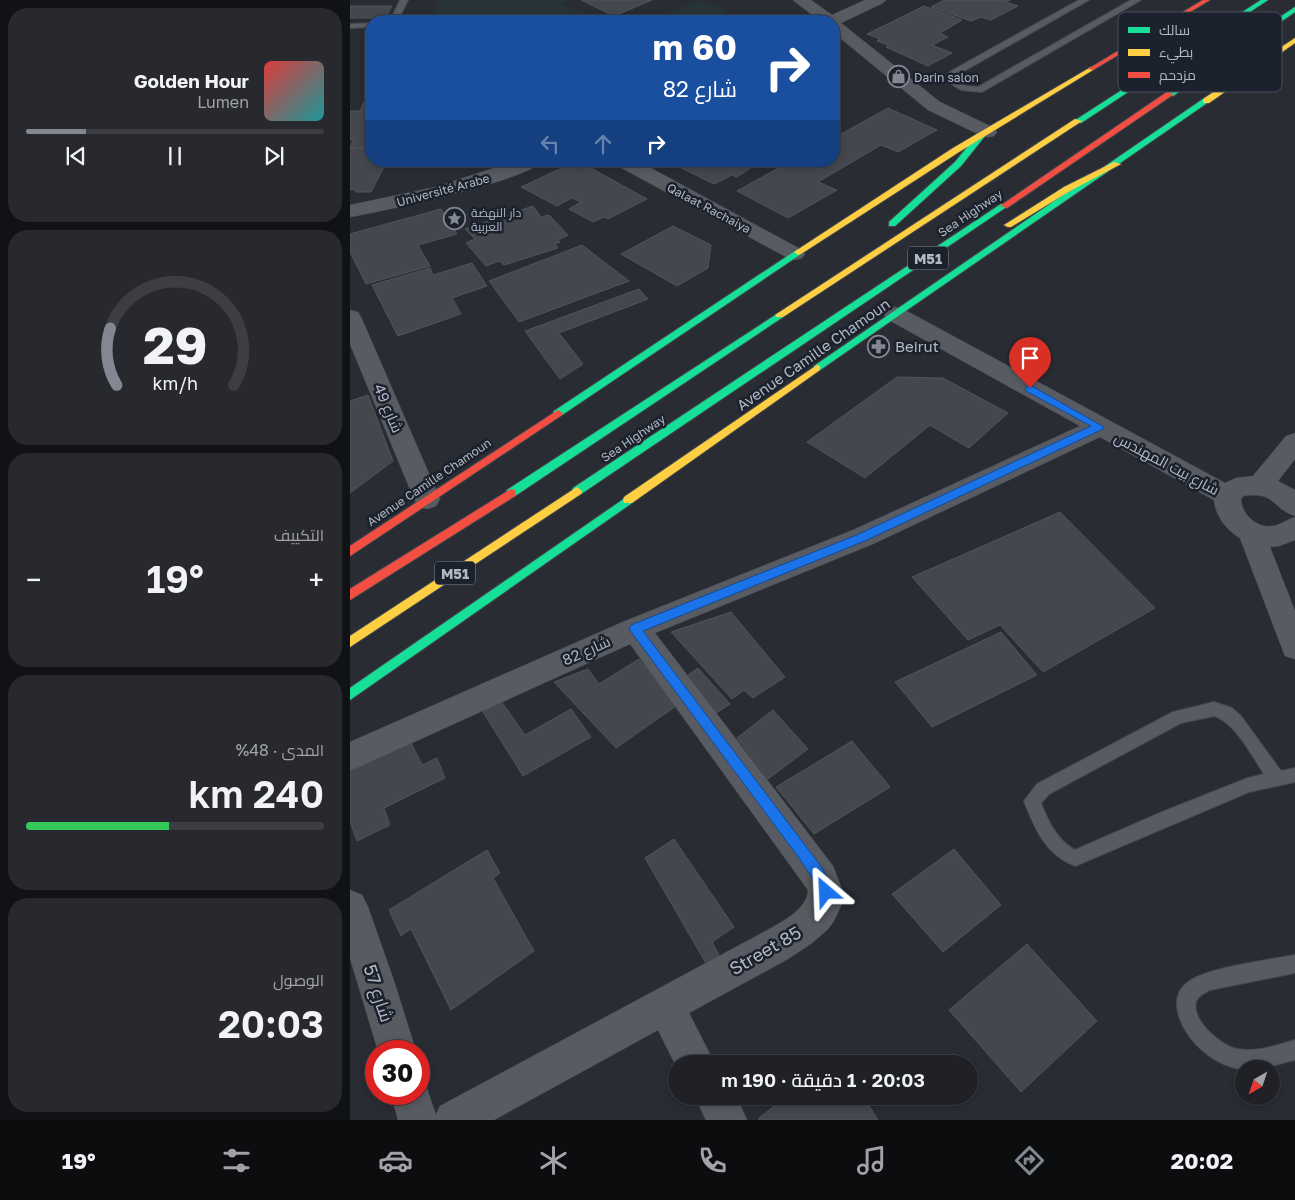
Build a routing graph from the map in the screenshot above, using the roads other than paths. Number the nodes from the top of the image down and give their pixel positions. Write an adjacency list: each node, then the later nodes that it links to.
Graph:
1 (404, 0): 11 (lane)
2 (801, 0): 12 (street)
3 (878, 0): 13 (street)
4 (1085, 0): 5 (lane)
5 (1137, 0)
6 (1207, 0): 9 (main road, Avenue Camille Chamoun)
7 (1265, 0): 10 (main road, Sea Highway / M51)
8 (1295, 9): 14 (main road, Sea Highway / M51)
9 (1187, 12)
10 (1246, 12)
11 (396, 15)
12 (822, 15)
13 (840, 17)
14 (1282, 18)
15 (365, 25): 16 (lane)
16 (350, 26)
17 (840, 29): 24 (street)
18 (1295, 40): 19 (main road, Avenue Camille Chamoun)
19 (1282, 49)
20 (1118, 54): 24 (main road, Avenue Camille Chamoun)
21 (1123, 92): 33 (main road, Sea Highway / M51)
22 (1173, 92): 32 (main road, Sea Highway / M51)
23 (1220, 92): 25 (main road, Avenue Camille Chamoun)
24 (985, 134): 30 (main road, Avenue Camille Chamoun); 33 (main road)
25 (1117, 164): 29 (main road); 34 (main road, Avenue Camille Chamoun)
26 (518, 167): 28 (street, Université Arabe)
27 (634, 167): 30 (street, Qalaat Rachaiya)
28 (350, 210)
29 (972, 247)
30 (795, 254): 40 (main road, Avenue Camille Chamoun)
31 (938, 264): 32 (main road)
32 (876, 293): 47 (main road, Sea Highway / M51)
33 (808, 296): 45 (main road, Sea Highway / M51)
34 (895, 314): 36 (street, شارع بيت المهندس); 49 (main road, Avenue Camille Chamoun)
35 (350, 317): 40 (street, شارع 49)
36 (1099, 427): 39 (street, شارع بيت المهندس); 46 (street, شارع 82)
37 (1295, 442): 38 (street)
38 (1260, 485): 39 (street); 41 (street)
39 (1228, 496): 43 (street)
40 (427, 499): 44 (main road, Avenue Camille Chamoun)
41 (1295, 506)
42 (1295, 527): 43 (street)
43 (1252, 532): 48 (street)
44 (350, 552)
45 (350, 595)
46 (635, 629): 50 (street, شارع 82); 55 (street, Street 85)
47 (350, 642)
48 (1295, 647)
49 (350, 696)
50 (350, 757)
51 (1295, 775): 52 (lane)
52 (1277, 779): 52 (lane)
53 (350, 907): 56 (street, شارع 57)
54 (1295, 964): 57 (lane)
55 (665, 1006): 58 (street); 62 (street, Street 85)
56 (394, 1040)
57 (1295, 1050)
58 (691, 1055)
59 (413, 1105): 61 (street)
60 (719, 1105): 63 (street)
61 (418, 1120)
62 (454, 1120)
63 (727, 1120)

